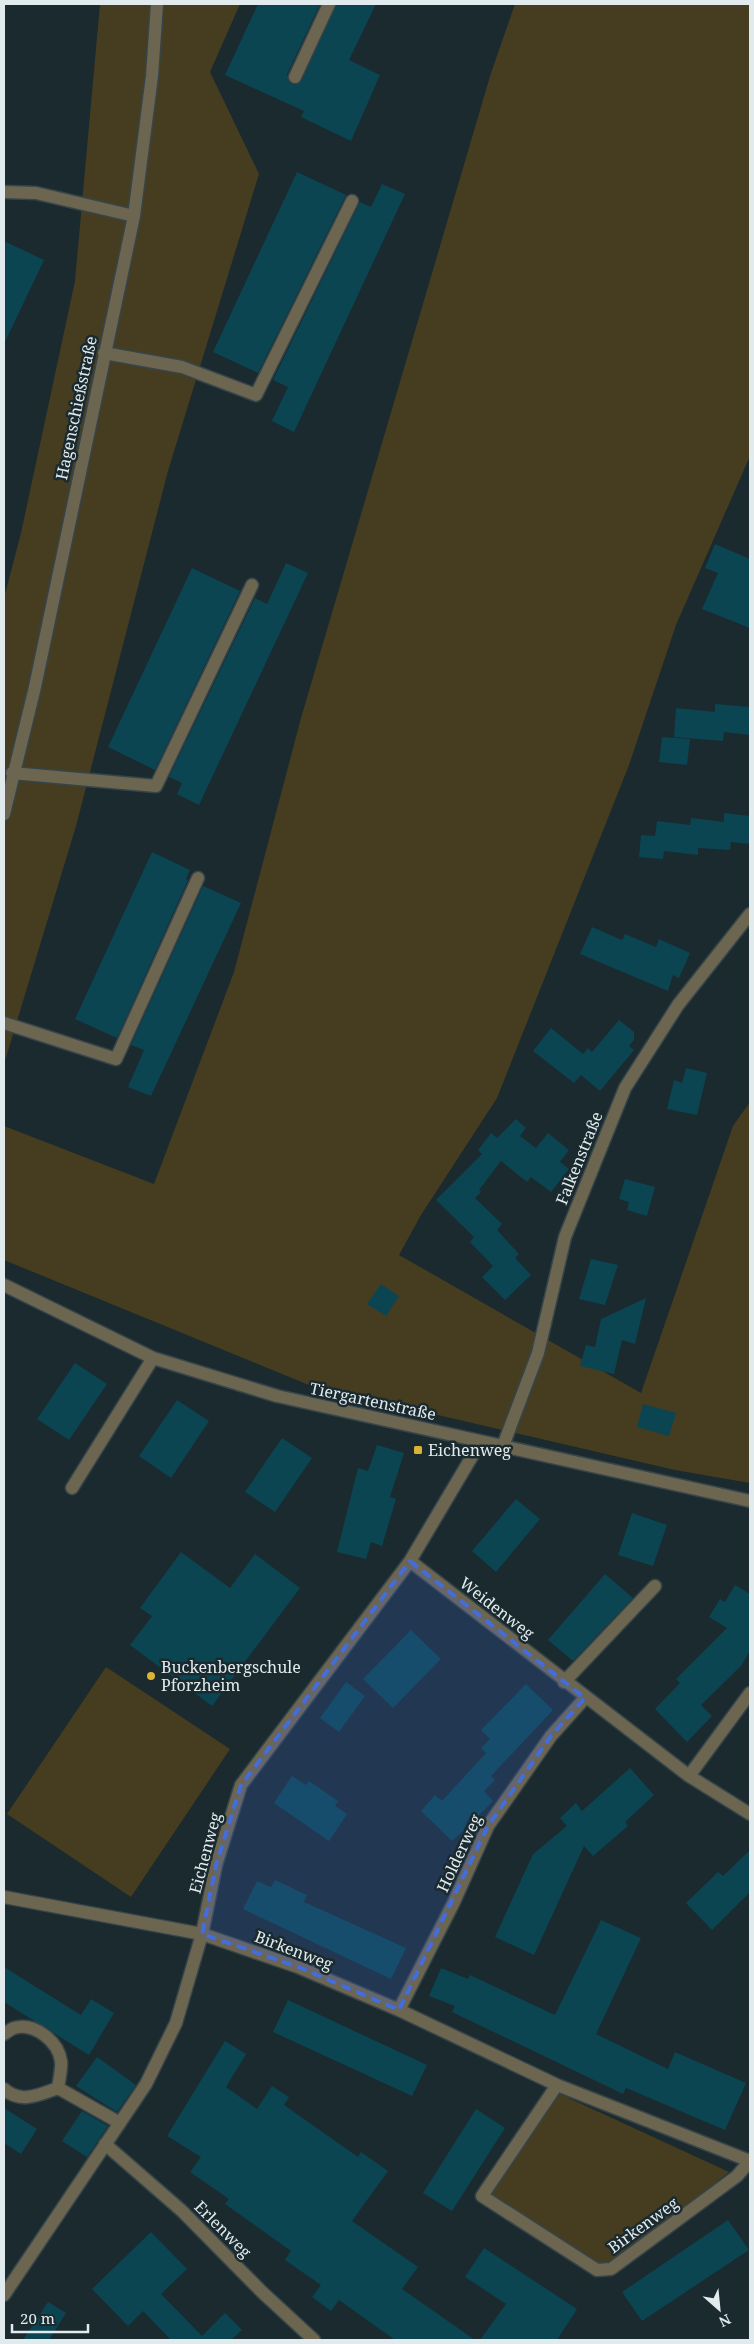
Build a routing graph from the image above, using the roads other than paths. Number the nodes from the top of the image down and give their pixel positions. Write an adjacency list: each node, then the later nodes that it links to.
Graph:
1 (157, 4): 6 (street, Hagenschießstraße)
2 (329, 4): 3 (street)
3 (295, 77)
4 (4, 192): 6 (street)
5 (352, 201): 7 (street)
6 (134, 216): 7 (street, Hagenschießstraße)
7 (104, 353): 9 (street, Hagenschießstraße)
8 (252, 585): 9 (street)
9 (12, 773): 10 (street, Hagenschießstraße)
10 (4, 814)
11 (198, 878): 13 (street)
12 (750, 914): 17 (street, Falkenstraße)
13 (4, 1023)
14 (4, 1285): 15 (street, Tiergartenstraße)
15 (153, 1358): 16 (street, Tiergartenstraße); 18 (street)
16 (480, 1443): 17 (street, Tiergartenstraße); 20 (street, Eichenweg)
17 (503, 1446): 19 (street, Tiergartenstraße)
18 (72, 1488)
19 (750, 1501)
20 (410, 1561): 22 (street, Weidenweg); 28 (street, Eichenweg)
21 (654, 1586): 22 (street)
22 (564, 1682): 24 (street, Weidenweg)
23 (750, 1693): 25 (street)
24 (585, 1698): 25 (street, Weidenweg); 29 (street, Holderweg)
25 (689, 1776): 26 (street, Weidenweg)
26 (750, 1814)
27 (4, 1897): 28 (street, Birkenweg)
28 (202, 1934): 29 (street, Birkenweg); 34 (street, Eichenweg)
29 (400, 2010): 31 (street, Birkenweg)
30 (4, 2034): 32 (street)
31 (557, 2085): 36 (street, Birkenweg); 36 (street, Birkenweg)
32 (58, 2088): 33 (street); 34 (street)
33 (4, 2089)
34 (120, 2122): 35 (street, Eichenweg)
35 (106, 2144): 37 (street, Eichenweg); 38 (street, Erlenweg)
36 (750, 2161)
37 (4, 2295)
38 (314, 2340)

